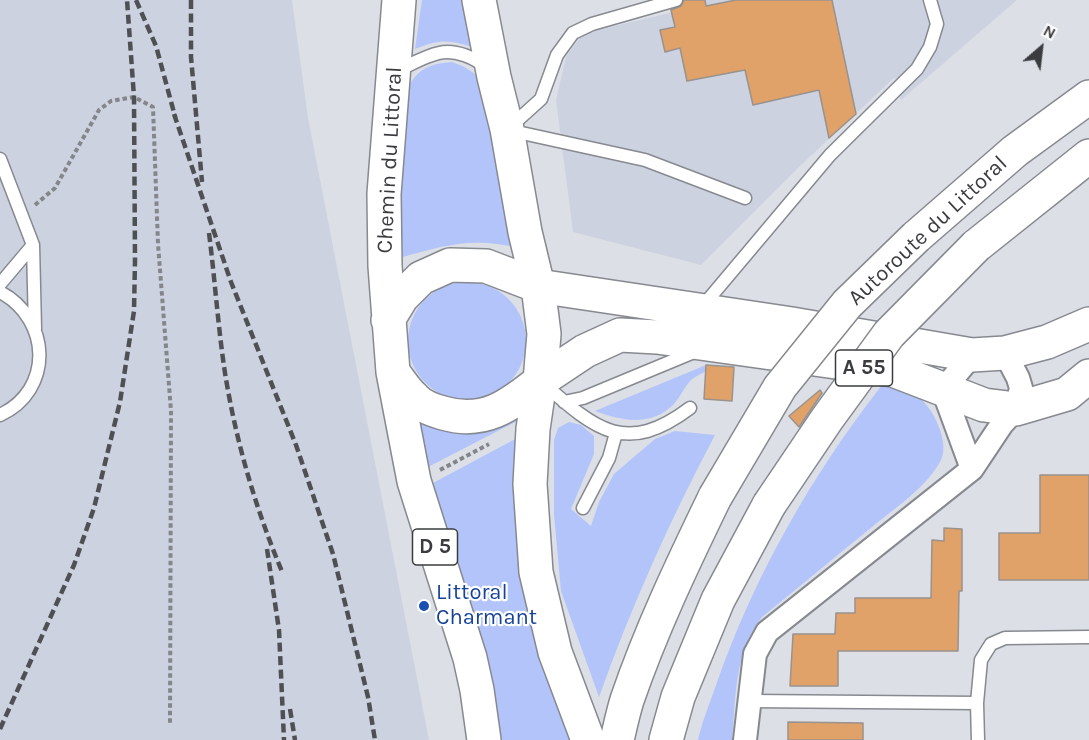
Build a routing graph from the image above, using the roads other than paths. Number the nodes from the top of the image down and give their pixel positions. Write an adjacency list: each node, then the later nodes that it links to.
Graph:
1 (399, 0): 5 (main road, Chemin du Littoral)
2 (478, 0): 6 (main road)
3 (676, 0): 8 (lane)
4 (930, 0): 16 (lane)
5 (394, 72): 6 (lane); 17 (main road, Chemin du Littoral)
6 (494, 77): 8 (main road)
7 (1089, 97): 40 (main road, Autoroute du Littoral / A 55, bridge)
8 (507, 129): 11 (lane); 14 (main road)
9 (1089, 156): 41 (main road, Autoroute du Littoral / A 55, bridge)
10 (0, 159): 12 (lane)
11 (745, 198)
12 (33, 245): 13 (lane); 20 (lane)
13 (0, 284)
14 (538, 286): 16 (main road); 17 (main road); 28 (main road)
15 (0, 292): 20 (lane)
16 (690, 315): 24 (main road)
17 (388, 320): 25 (main road)
18 (1089, 324): 23 (main road)
19 (652, 325): 21 (lane)
20 (35, 329): 31 (lane)
21 (620, 335): 22 (main road); 28 (main road)
22 (711, 345): 27 (main road); 28 (lane)
23 (1005, 353): 24 (main road); 30 (street)
24 (972, 355): 27 (street)
25 (393, 372): 28 (main road); 38 (main road, D 5)
26 (1089, 376): 30 (main road)
27 (943, 390): 30 (main road); 33 (street)
28 (552, 391): 32 (lane); 39 (main road)
29 (690, 408): 32 (lane)
30 (1016, 409): 33 (street)
31 (0, 415)
32 (616, 433): 34 (lane)
33 (972, 470): 36 (street)
34 (583, 508)
35 (1089, 637): 37 (lane)
36 (750, 701): 37 (lane); 42 (street)
37 (977, 703): 43 (lane)
38 (484, 740)
39 (588, 740)
40 (617, 740)
41 (666, 740)
42 (745, 740)
43 (978, 740)

